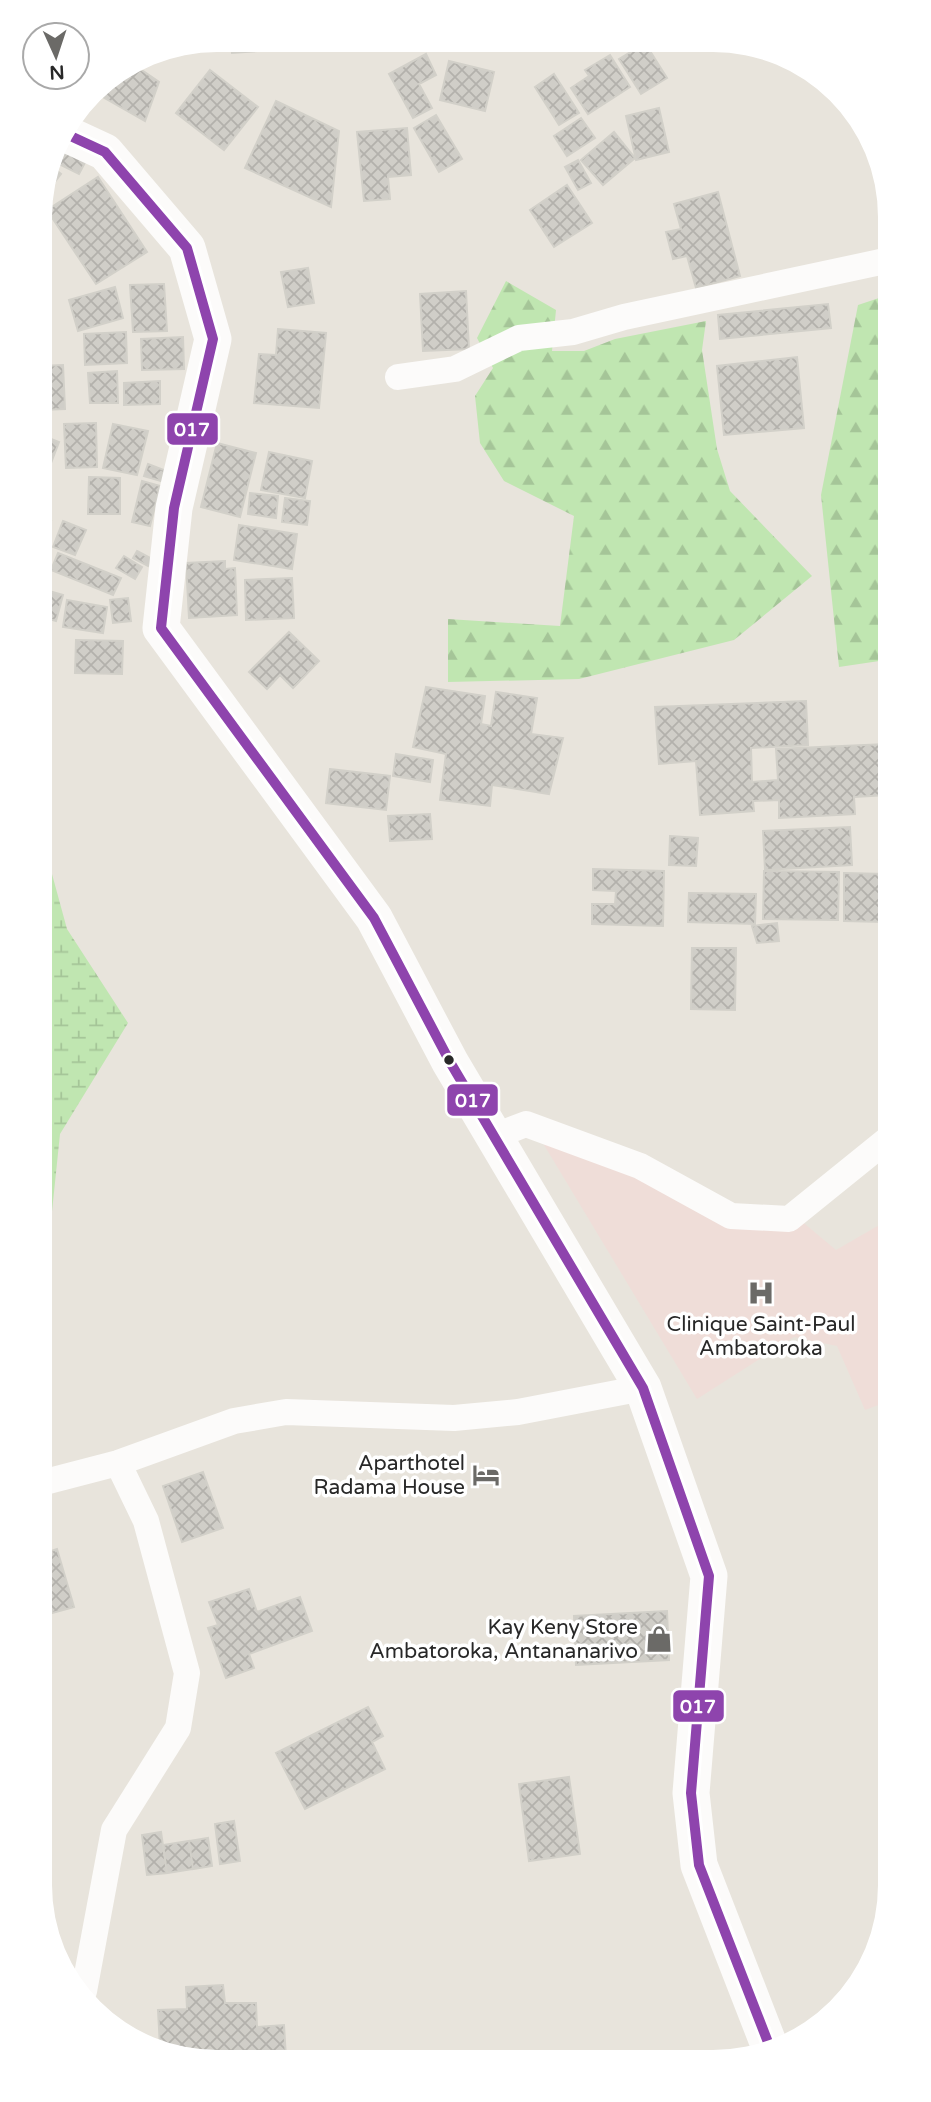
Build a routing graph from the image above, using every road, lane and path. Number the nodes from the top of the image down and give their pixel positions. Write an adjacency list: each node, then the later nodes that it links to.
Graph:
1 (74, 138): 4 (street)
2 (878, 263): 3 (street)
3 (398, 377)
4 (495, 1136): 5 (street); 6 (street)
5 (878, 1147)
6 (643, 1388): 7 (street); 10 (street)
7 (118, 1463): 8 (street); 9 (street)
8 (52, 1480)
9 (86, 1983)
10 (767, 2040)

